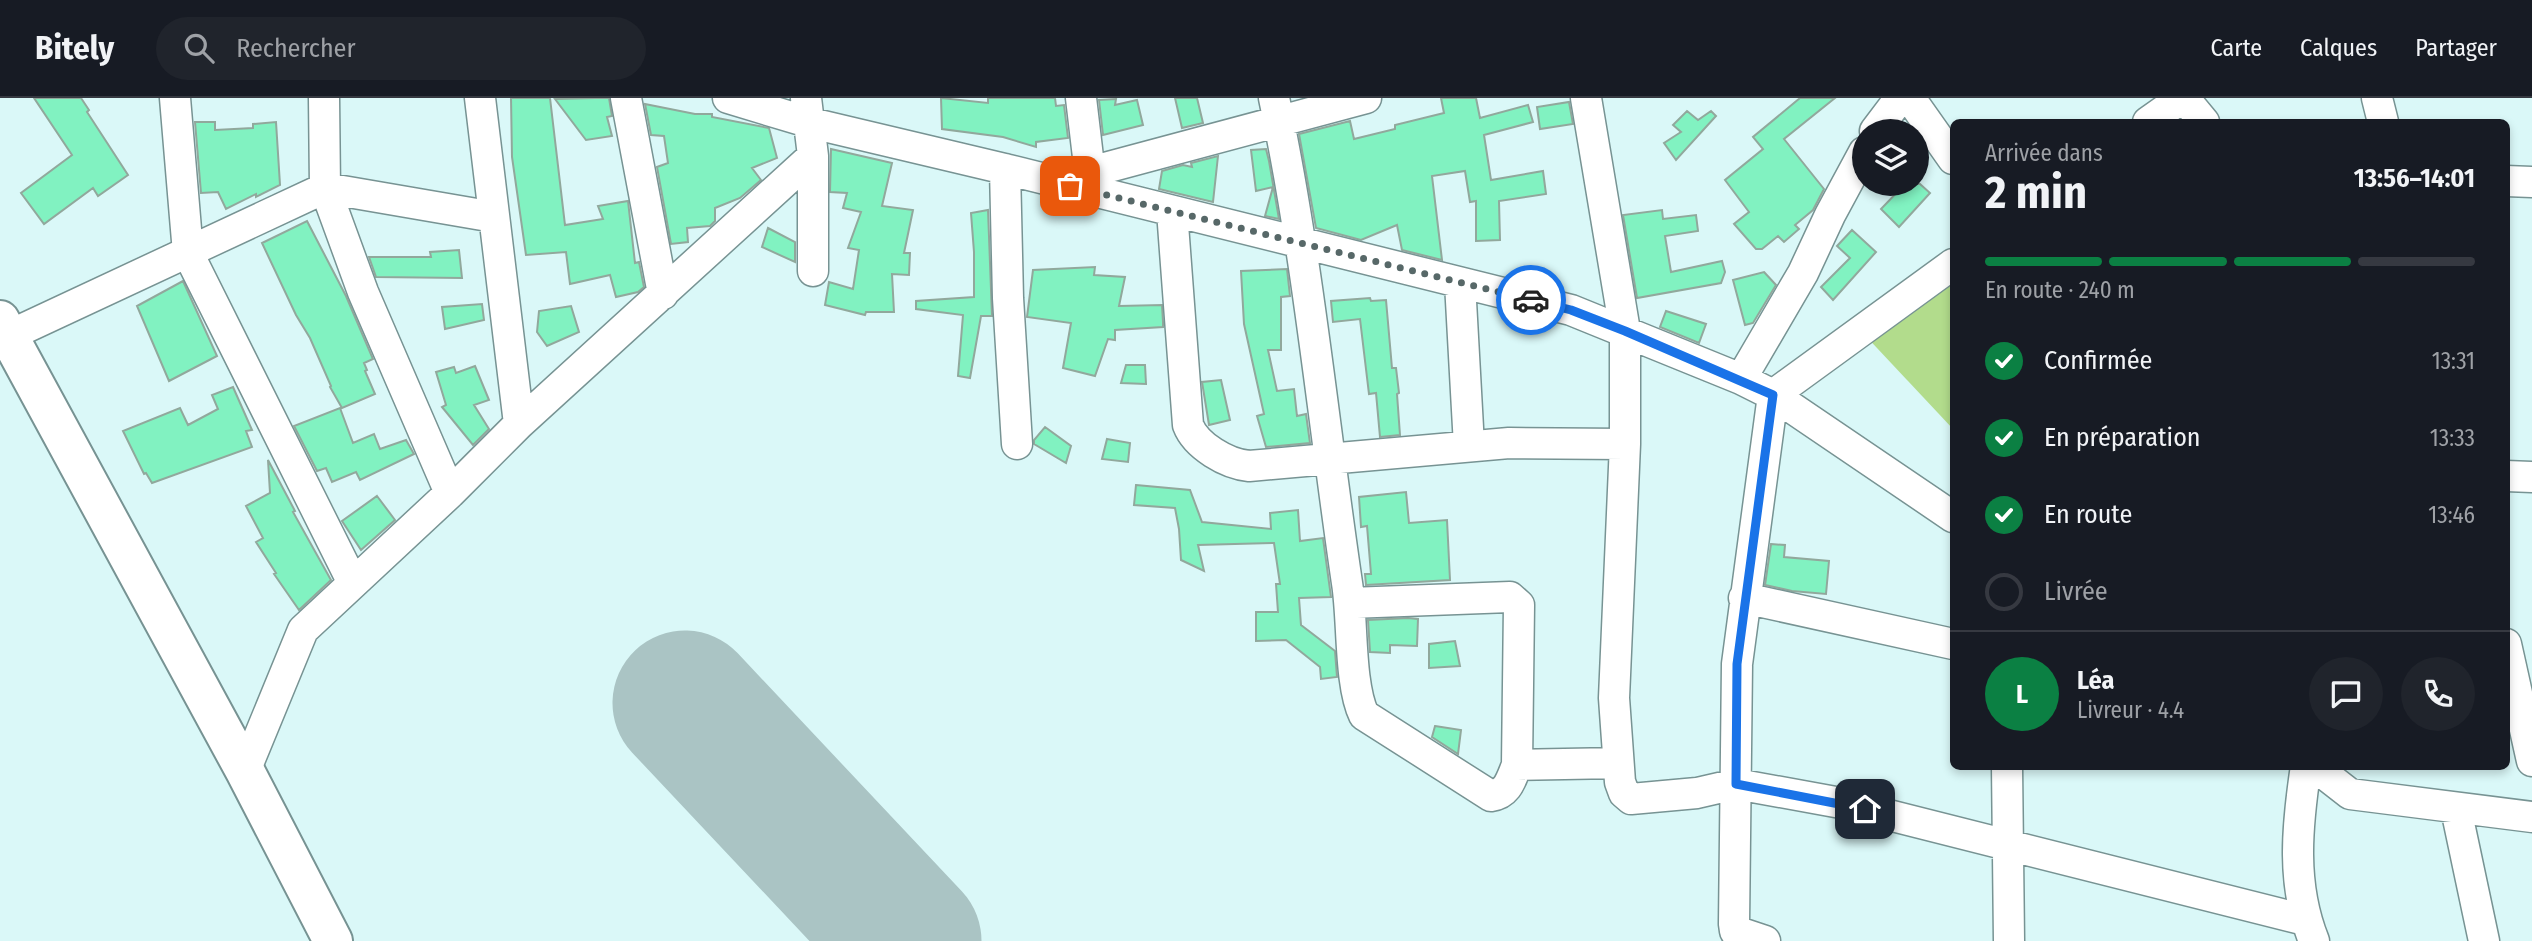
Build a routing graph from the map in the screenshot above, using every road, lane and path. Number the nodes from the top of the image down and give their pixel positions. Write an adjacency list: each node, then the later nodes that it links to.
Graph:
1 (175, 98): 30 (street)
2 (324, 98): 26 (street)
3 (480, 98): 28 (street)
4 (626, 98): 34 (street)
5 (728, 98): 14 (street)
6 (1081, 98): 24 (street)
7 (1366, 98): 13 (street)
8 (1587, 98): 36 (street)
9 (1900, 98): 15 (street)
10 (1910, 98): 19 (street)
11 (2183, 98): 16 (street); 17 (street)
12 (2377, 98): 18 (street)
13 (1277, 110): 24 (street); 29 (street)
14 (808, 111): 20 (street); 21 (street)
15 (1884, 119)
16 (2152, 119)
17 (2201, 119)
18 (2382, 119)
19 (1950, 155)
20 (813, 156): 32 (street); 34 (street)
21 (1005, 169): 24 (street); 40 (street)
22 (1852, 174): 37 (street)
23 (2510, 181): 25 (street)
24 (1091, 182): 27 (street)
25 (2532, 182)
26 (325, 188): 28 (street); 30 (street); 46 (street)
27 (1172, 211): 29 (street); 43 (street)
28 (494, 217): 39 (street)
29 (1300, 242): 33 (street); 43 (street)
30 (188, 253): 35 (street); 48 (street)
31 (1950, 266): 38 (street)
32 (813, 271)
33 (1460, 283): 36 (street); 42 (street)
34 (663, 294): 39 (street)
35 (4, 328): 59 (highway)
36 (1625, 331): 37 (street); 41 (street)
37 (1741, 379): 38 (street)
38 (1773, 395): 47 (street); 49 (street)
39 (519, 424): 46 (street)
40 (1017, 444)
41 (1625, 444): 42 (street); 54 (street)
42 (1469, 446): 43 (street)
43 (1328, 458): 50 (street)
44 (2510, 476): 45 (street)
45 (2532, 477)
46 (450, 494): 48 (street)
47 (1950, 515)
48 (353, 583): 59 (street)
49 (1744, 598): 51 (street); 61 (street)
50 (1350, 603): 55 (street); 55 (street)
51 (1950, 643)
52 (2510, 662): 53 (street)
53 (2532, 761)
54 (1618, 763): 55 (street); 61 (street)
55 (1517, 765)
56 (2007, 770): 64 (street)
57 (2305, 770): 65 (street)
58 (2323, 770): 60 (street)
59 (245, 771): 66 (highway)
60 (2346, 780): 62 (street)
61 (1736, 784): 64 (street); 67 (street)
62 (2456, 809): 63 (street); 69 (street)
63 (2532, 817)
64 (2006, 845): 65 (street); 68 (street)
65 (2299, 929)
66 (333, 941)
67 (1765, 941)
68 (2009, 941)
69 (2484, 941)

